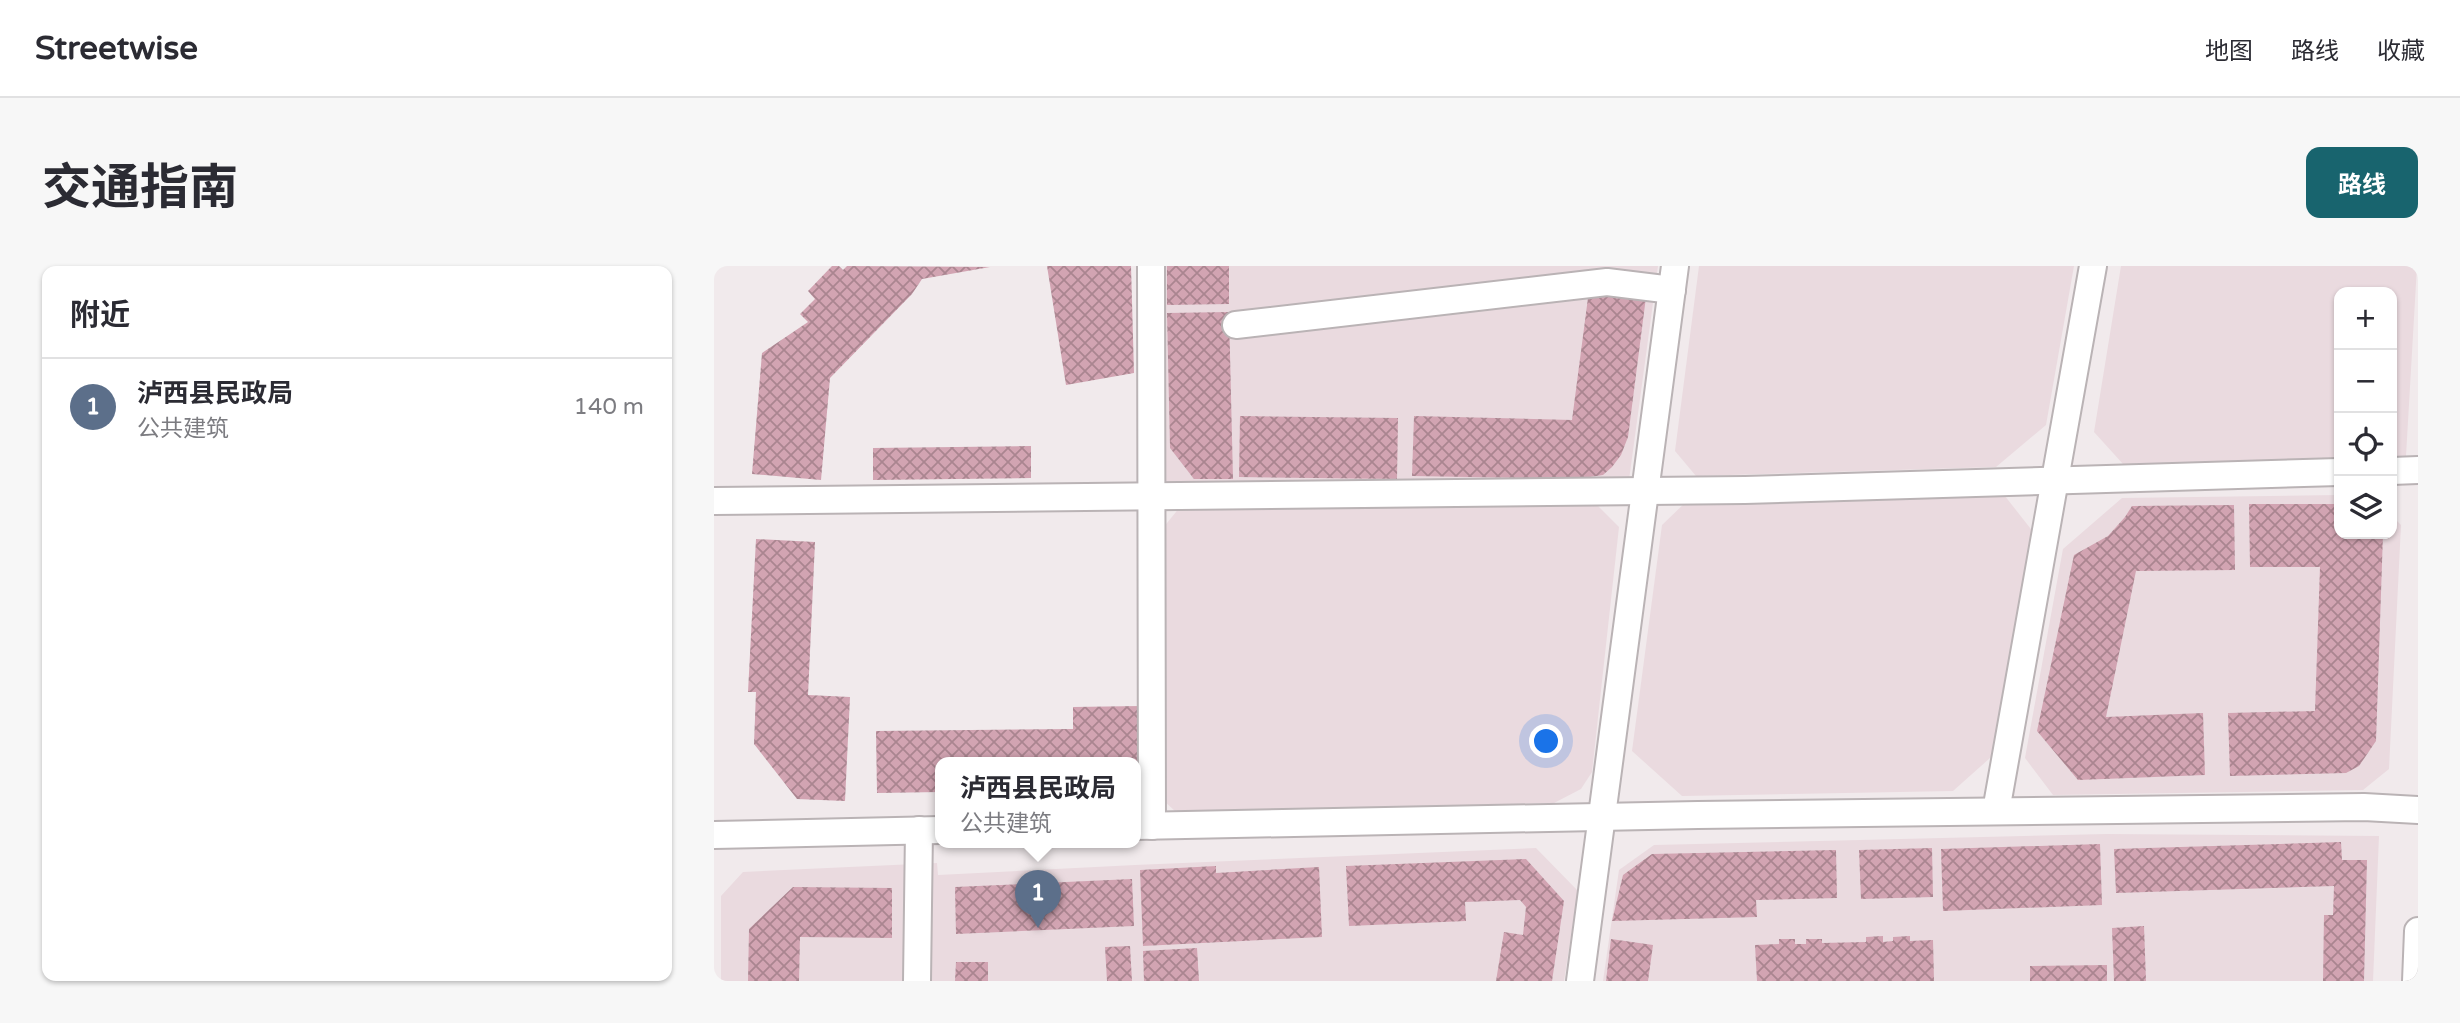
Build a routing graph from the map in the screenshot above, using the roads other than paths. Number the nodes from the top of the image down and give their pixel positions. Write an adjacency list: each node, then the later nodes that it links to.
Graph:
1 (1151, 266): 10 (street)
2 (2093, 266): 8 (street)
3 (1674, 278): 4 (street); 9 (street)
4 (1236, 325)
5 (2418, 470): 6 (street)
6 (2397, 471)
7 (2334, 472): 8 (street)
8 (2055, 481): 9 (street); 13 (street)
9 (1646, 490): 10 (street); 14 (street)
10 (1151, 496): 11 (street); 15 (street)
11 (714, 501)
12 (2418, 810): 13 (street)
13 (1996, 811): 14 (street)
14 (1602, 817): 15 (street); 20 (street)
15 (1144, 826)
16 (929, 830): 17 (street); 19 (street)
17 (714, 835)
18 (2418, 931): 21 (street)
19 (917, 981)
20 (1580, 981)
21 (2416, 981)

